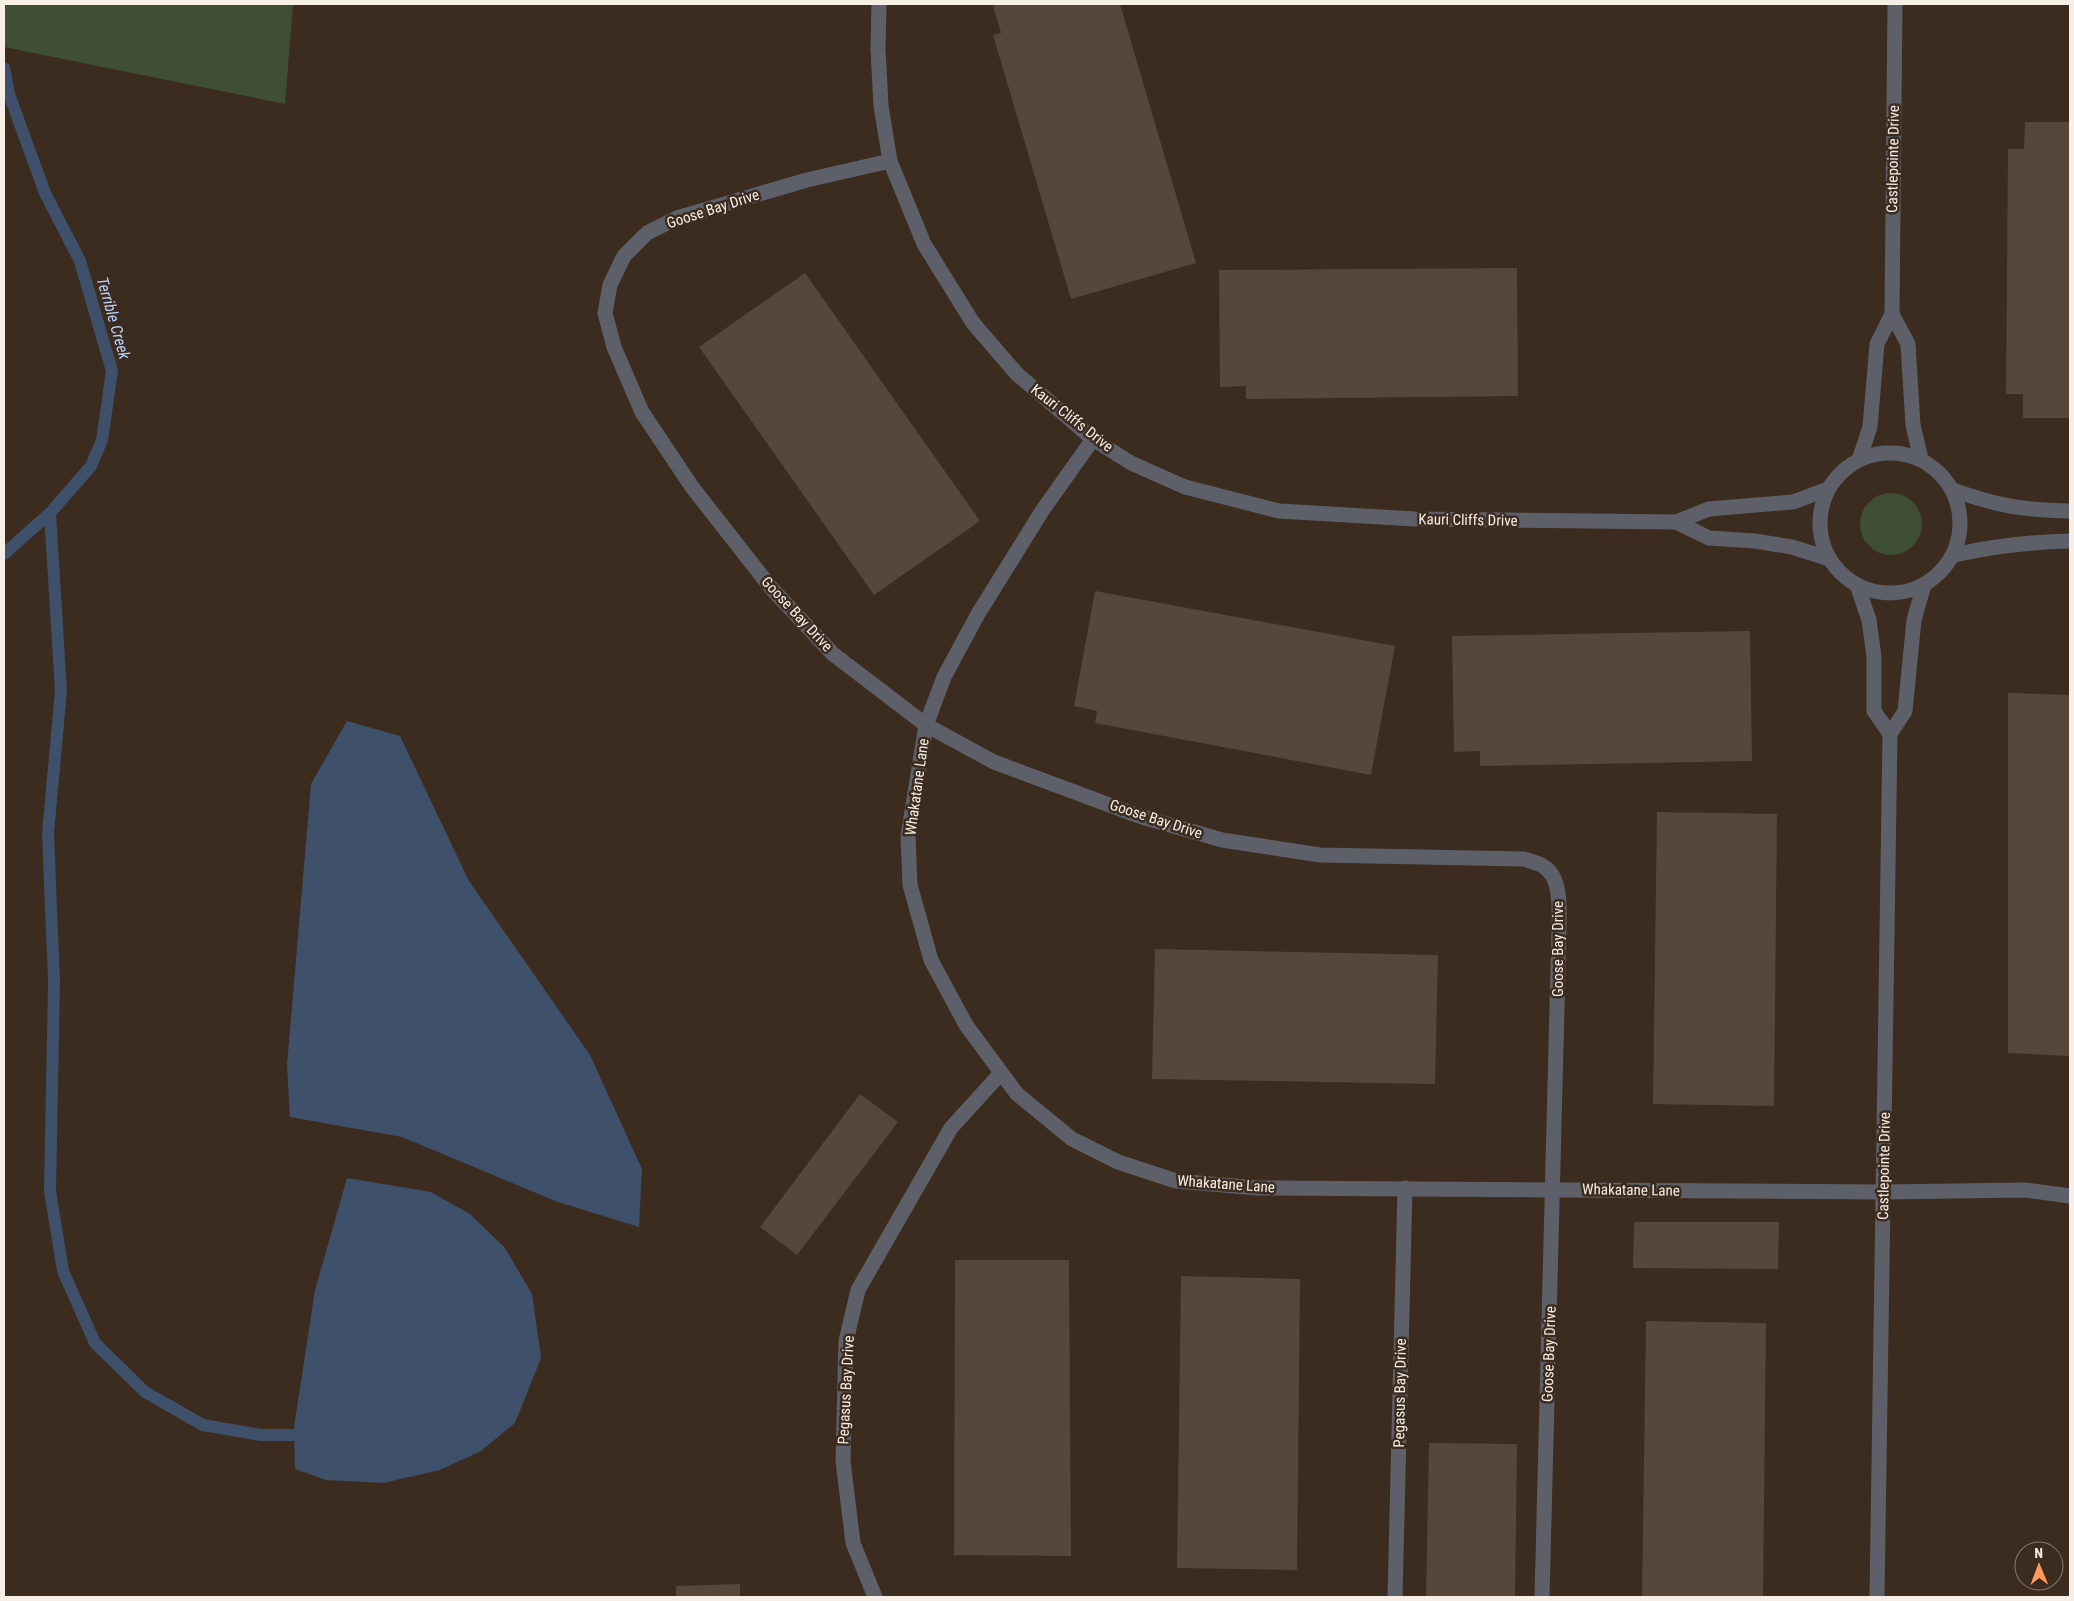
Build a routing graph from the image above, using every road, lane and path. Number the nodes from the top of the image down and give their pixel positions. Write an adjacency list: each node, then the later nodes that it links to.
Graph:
1 (879, 4): 3 (street, Kauri Cliffs Drive)
2 (1895, 4): 4 (street, Castlepointe Drive)
3 (890, 161): 5 (street, Kauri Cliffs Drive); 17 (street, Goose Bay Drive)
4 (1892, 314): 6 (street, Castlepointe Drive); 7 (street, Castlepointe Drive)
5 (1093, 439): 11 (street, Kauri Cliffs Drive); 17 (street, Whakatane Lane)
6 (1921, 459): 7 (street); 9 (street)
7 (1859, 460): 8 (street)
8 (1828, 489): 11 (street, Kauri Cliffs Drive); 14 (street)
9 (1953, 490): 10 (street); 13 (street)
10 (2070, 511)
11 (1676, 522): 14 (street, Kauri Cliffs Drive)
12 (2070, 541): 13 (street)
13 (1954, 555): 16 (street)
14 (1830, 559): 15 (street)
15 (1857, 585): 16 (street); 18 (street)
16 (1924, 585): 18 (street)
17 (926, 725): 19 (street, Whakatane Lane); 21 (street, Goose Bay Drive)
18 (1890, 734): 22 (street, Castlepointe Drive)
19 (1001, 1073): 20 (street, Whakatane Lane); 24 (street, Pegasus Bay Drive)
20 (1405, 1188): 21 (street, Whakatane Lane); 25 (street, Pegasus Bay Drive)
21 (1554, 1189): 22 (street, Whakatane Lane); 26 (street, Goose Bay Drive)
22 (1884, 1192): 23 (street, Whakatane Lane); 27 (street, Castlepointe Drive)
23 (2070, 1196)
24 (875, 1597)
25 (1394, 1597)
26 (1542, 1597)
27 (1877, 1597)

